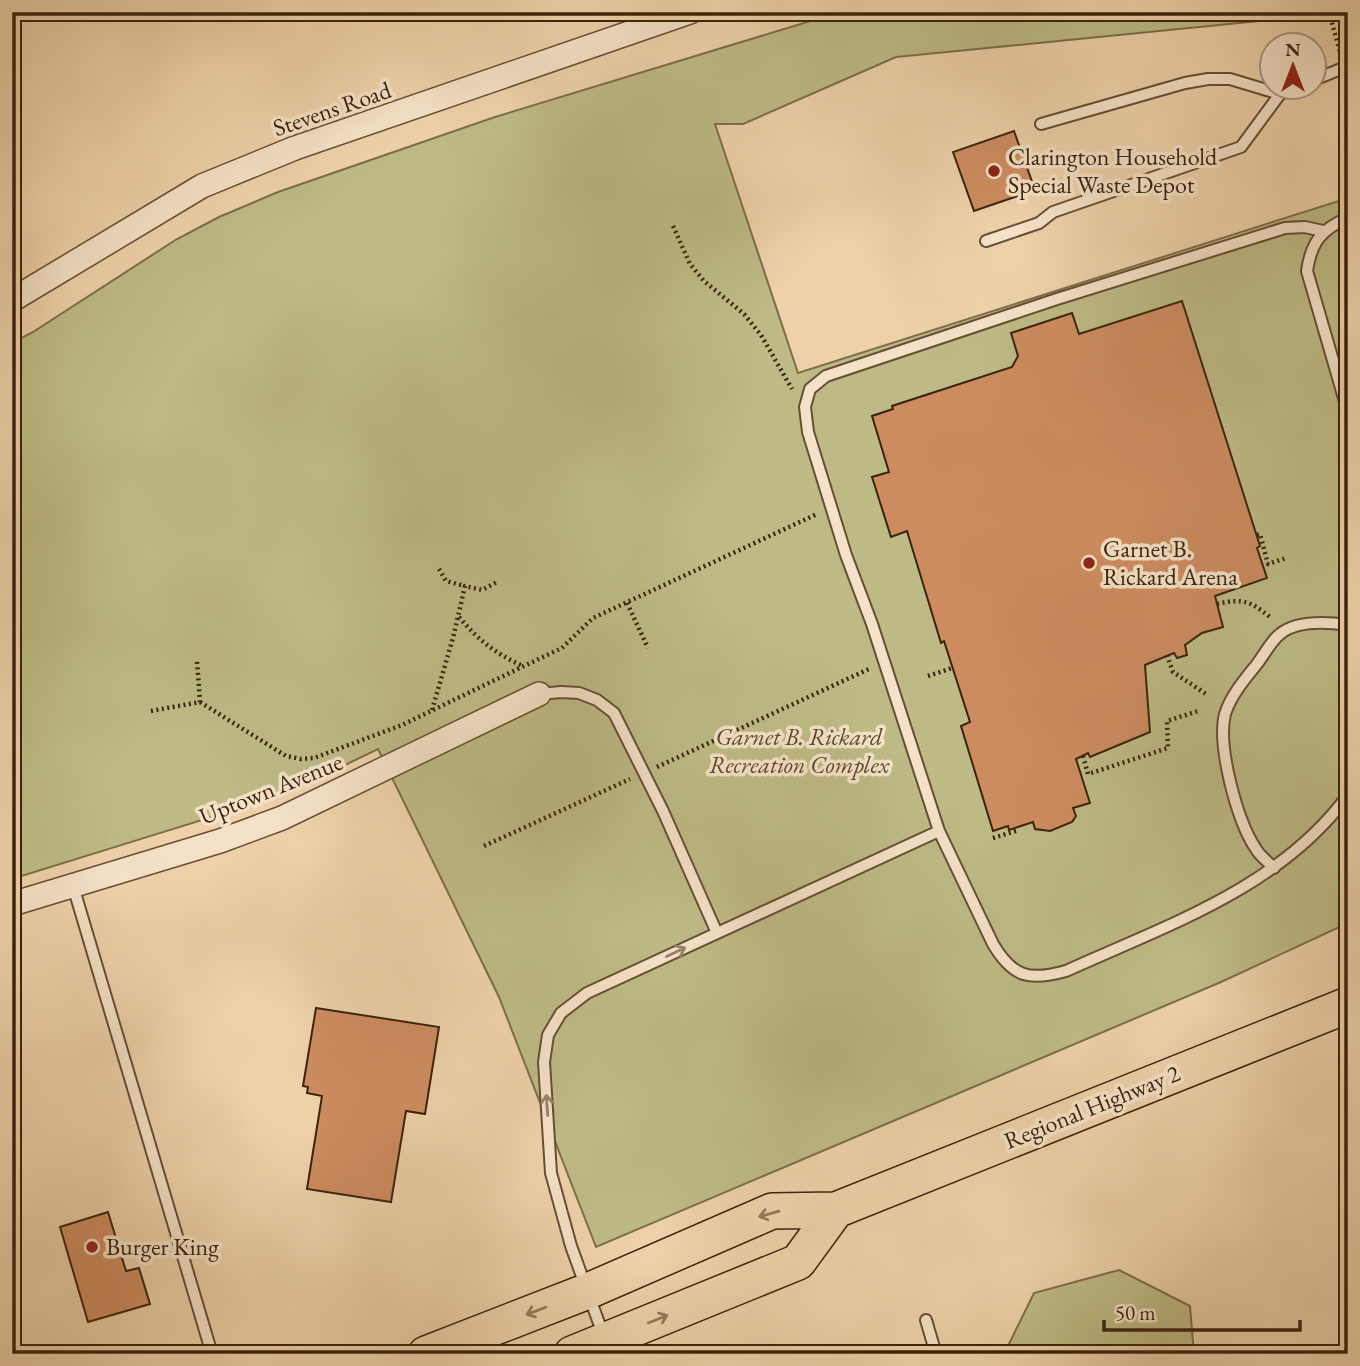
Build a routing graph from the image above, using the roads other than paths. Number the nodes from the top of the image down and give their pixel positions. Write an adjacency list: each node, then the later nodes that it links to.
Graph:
1 (690, 12): 10 (street, Stevens Road)
2 (1348, 66): 3 (lane)
3 (1328, 74)
4 (1258, 87): 6 (lane)
5 (1274, 102): 9 (lane)
6 (1041, 124)
7 (1348, 218): 8 (lane)
8 (1323, 232): 11 (lane); 15 (lane)
9 (986, 241)
10 (12, 300)
11 (1348, 412)
12 (1348, 625): 16 (lane)
13 (539, 694): 17 (street, Uptown Avenue); 19 (lane)
14 (1348, 795): 16 (lane)
15 (939, 831): 16 (lane); 19 (lane)
16 (1274, 868)
17 (73, 886): 18 (street, Uptown Avenue); 25 (lane)
18 (12, 904)
19 (717, 933): 22 (lane, one-way to 19)
20 (1347, 1005): 21 (main road, Regional Highway 2)
21 (836, 1210): 22 (main road, Regional Highway 2, one-way to 22); 24 (main road, one-way to 21)
22 (588, 1292): 24 (lane); 26 (main road, Regional Highway 2, one-way to 26)
23 (926, 1320): 28 (lane)
24 (605, 1340): 27 (main road)
25 (212, 1354)
26 (426, 1354)
27 (572, 1354)
28 (936, 1354)

